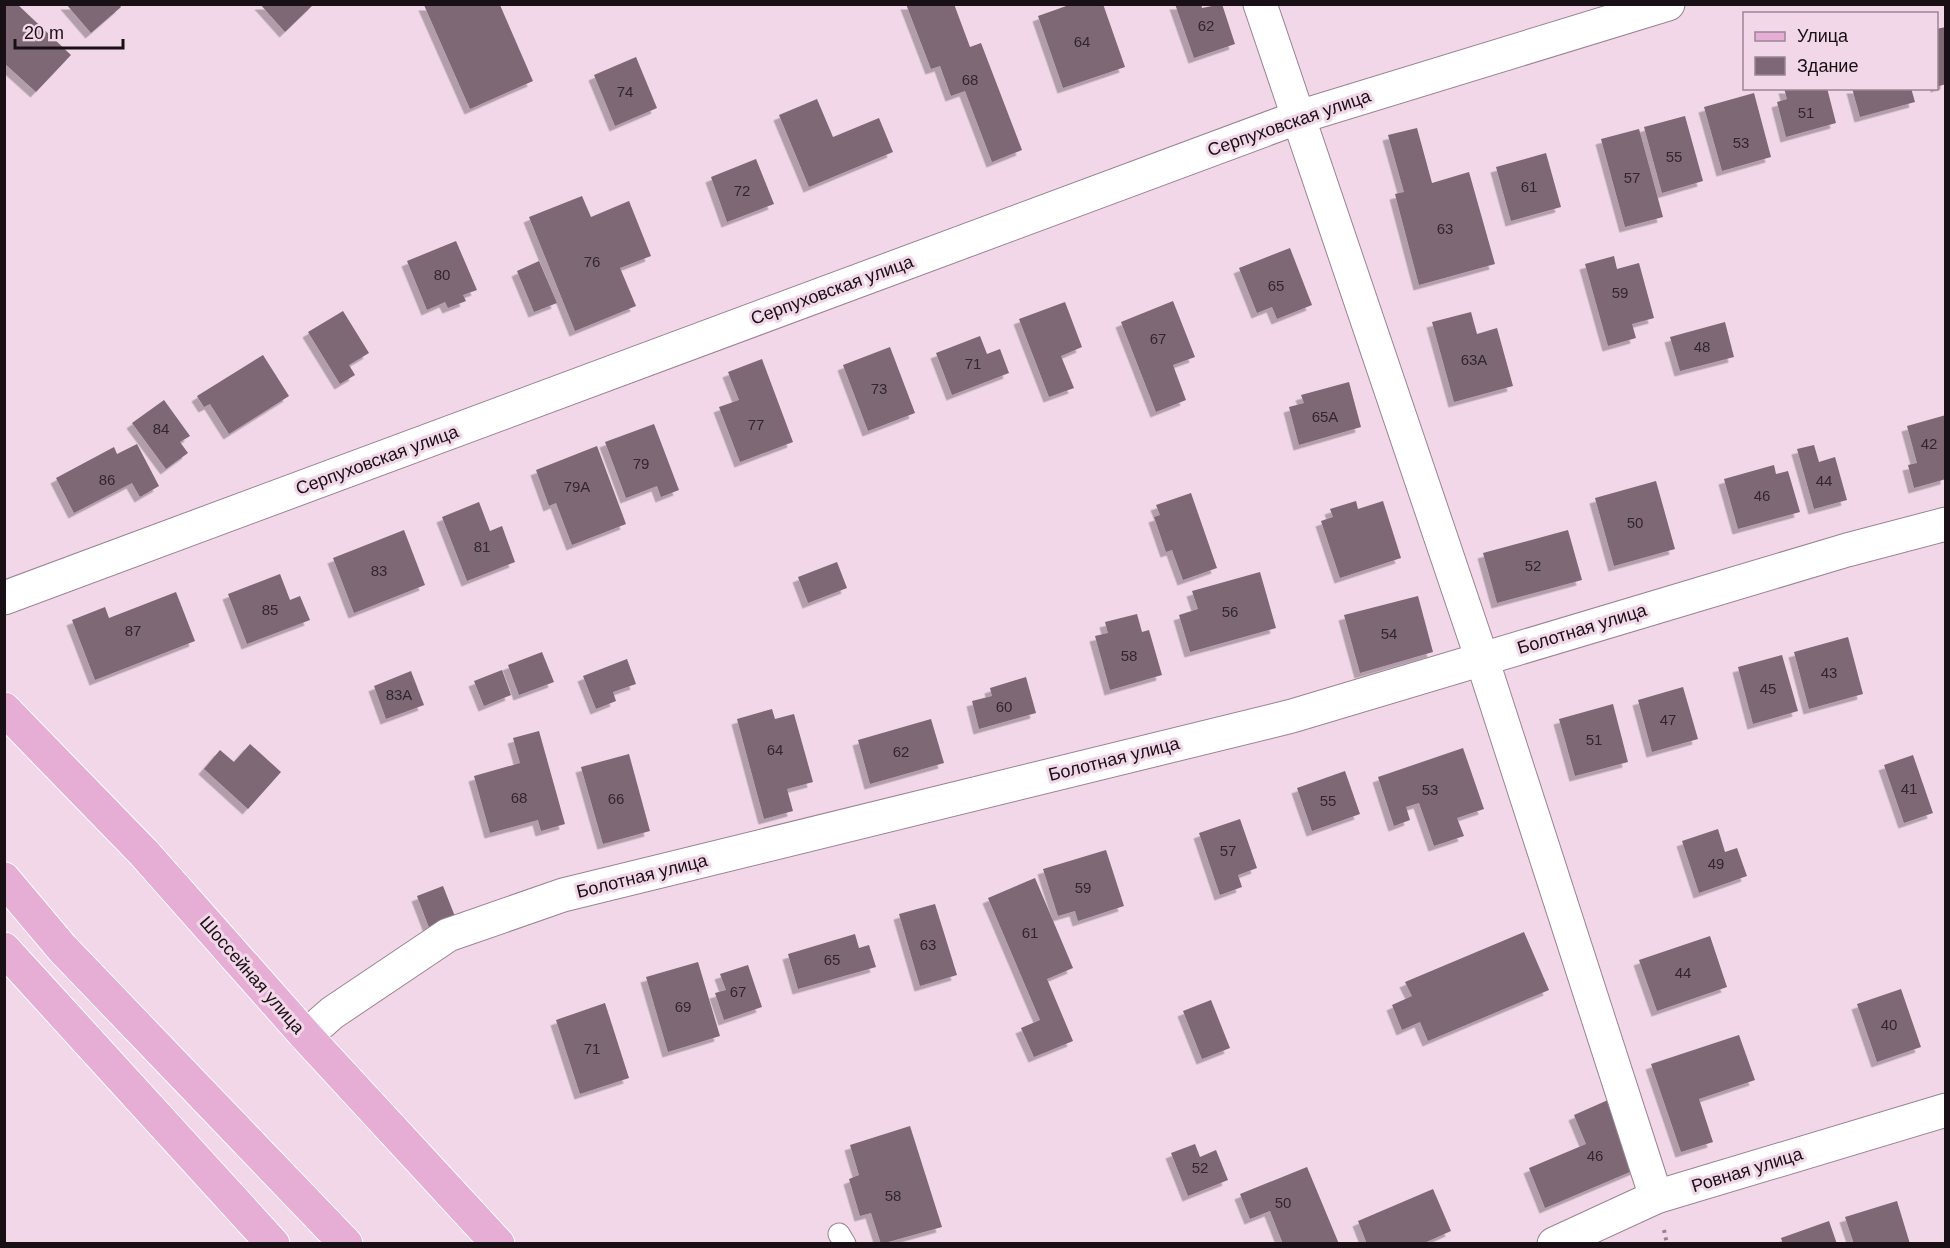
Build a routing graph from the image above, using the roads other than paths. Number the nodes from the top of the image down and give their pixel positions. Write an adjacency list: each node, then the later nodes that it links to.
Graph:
1 (1260, 4): 3 (street)
2 (1668, 4): 3 (street, Серпуховская улица)
3 (1299, 117): 5 (street, Серпуховская улица); 6 (street)
4 (1946, 524): 6 (street, Болотная улица)
5 (4, 598)
6 (1482, 659): 10 (street, Болотная улица); 12 (street)
7 (4, 709): 10 (main road, Шоссейная улица)
8 (4, 879): 14 (main road)
9 (4, 949): 13 (main road)
10 (306, 1036): 15 (main road, Шоссейная улица)
11 (1946, 1110): 12 (street, Ровная улица)
12 (1656, 1197): 16 (street, Ровная улица)
13 (273, 1244)
14 (346, 1244)
15 (498, 1244)
16 (1554, 1244)

